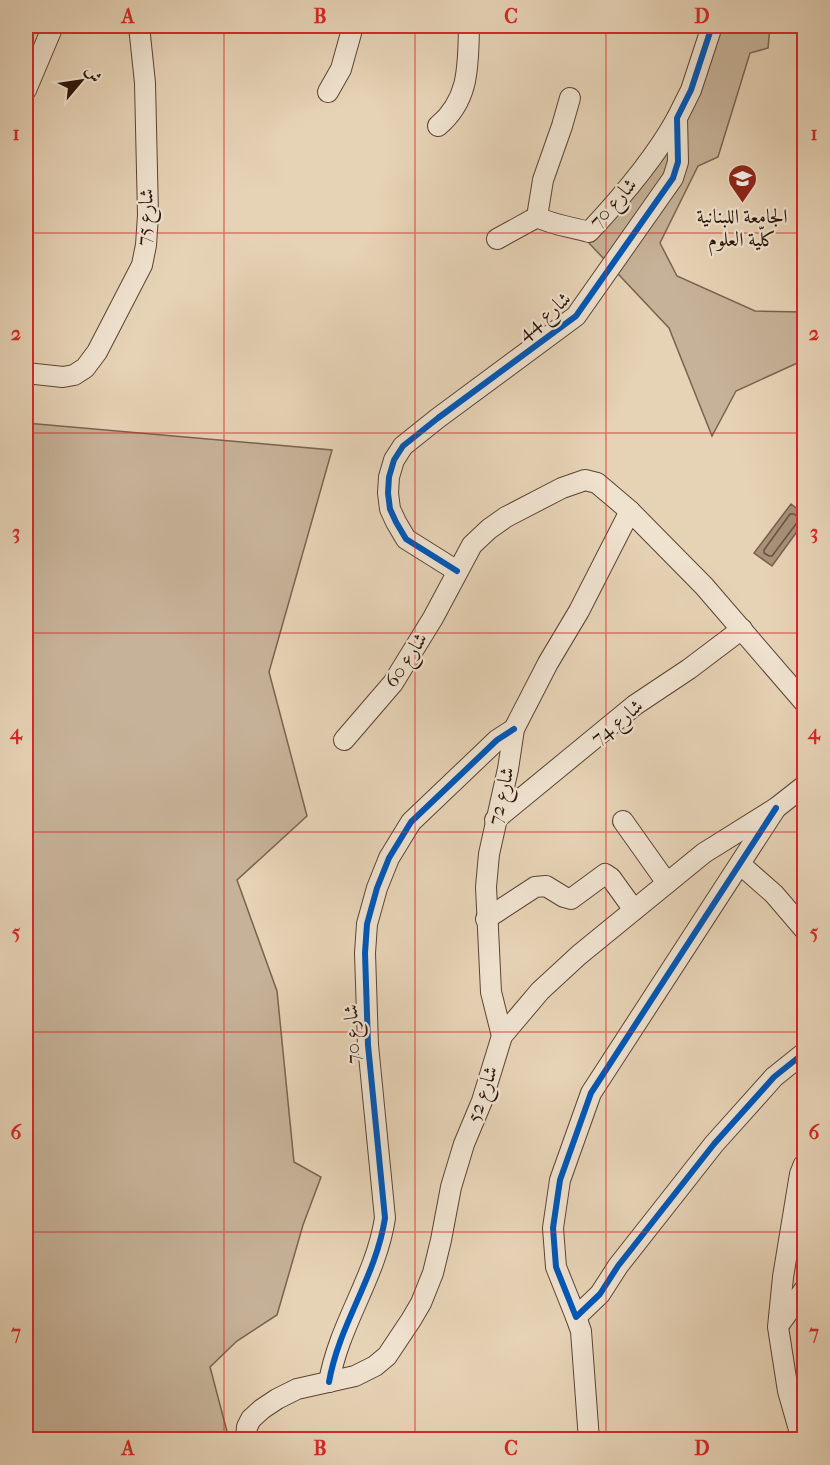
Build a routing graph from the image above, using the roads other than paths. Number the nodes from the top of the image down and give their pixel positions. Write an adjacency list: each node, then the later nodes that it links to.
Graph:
1 (53, 26): 6 (street)
2 (139, 26): 13 (street, شارع 75)
3 (353, 26): 7 (street)
4 (469, 26): 10 (street)
5 (712, 26): 9 (street, شارع 44)
6 (26, 90)
7 (328, 92)
8 (570, 98): 11 (street)
9 (677, 118): 11 (street, شارع 70); 15 (street, شارع 44)
10 (438, 126)
11 (537, 217): 12 (street)
12 (496, 239)
13 (26, 373)
14 (630, 511): 15 (street); 16 (street); 18 (street, شارع 72)
15 (457, 571): 19 (street, شارع 60)
16 (742, 629): 17 (street); 22 (street, شارع 74)
17 (804, 702)
18 (514, 729): 22 (street, شارع 72); 35 (street, شارع 70)
19 (344, 740)
20 (804, 786): 21 (street, شارع 52)
21 (776, 808): 24 (street); 25 (street, شارع 52)
22 (495, 820): 27 (street, شارع 72)
23 (623, 820): 25 (street)
24 (741, 865): 28 (street); 33 (street)
25 (668, 883): 26 (street, شارع 52)
26 (634, 910): 27 (street); 29 (street, شارع 52)
27 (486, 919): 29 (street, شارع 72)
28 (804, 929)
29 (502, 1036): 35 (street, شارع 52)
30 (804, 1053): 33 (street)
31 (804, 1164): 34 (street)
32 (804, 1290): 34 (street)
33 (576, 1317): 37 (street)
34 (778, 1327): 38 (street)
35 (329, 1382): 36 (street, شارع 52)
36 (246, 1440)
37 (589, 1440)
38 (802, 1440)

